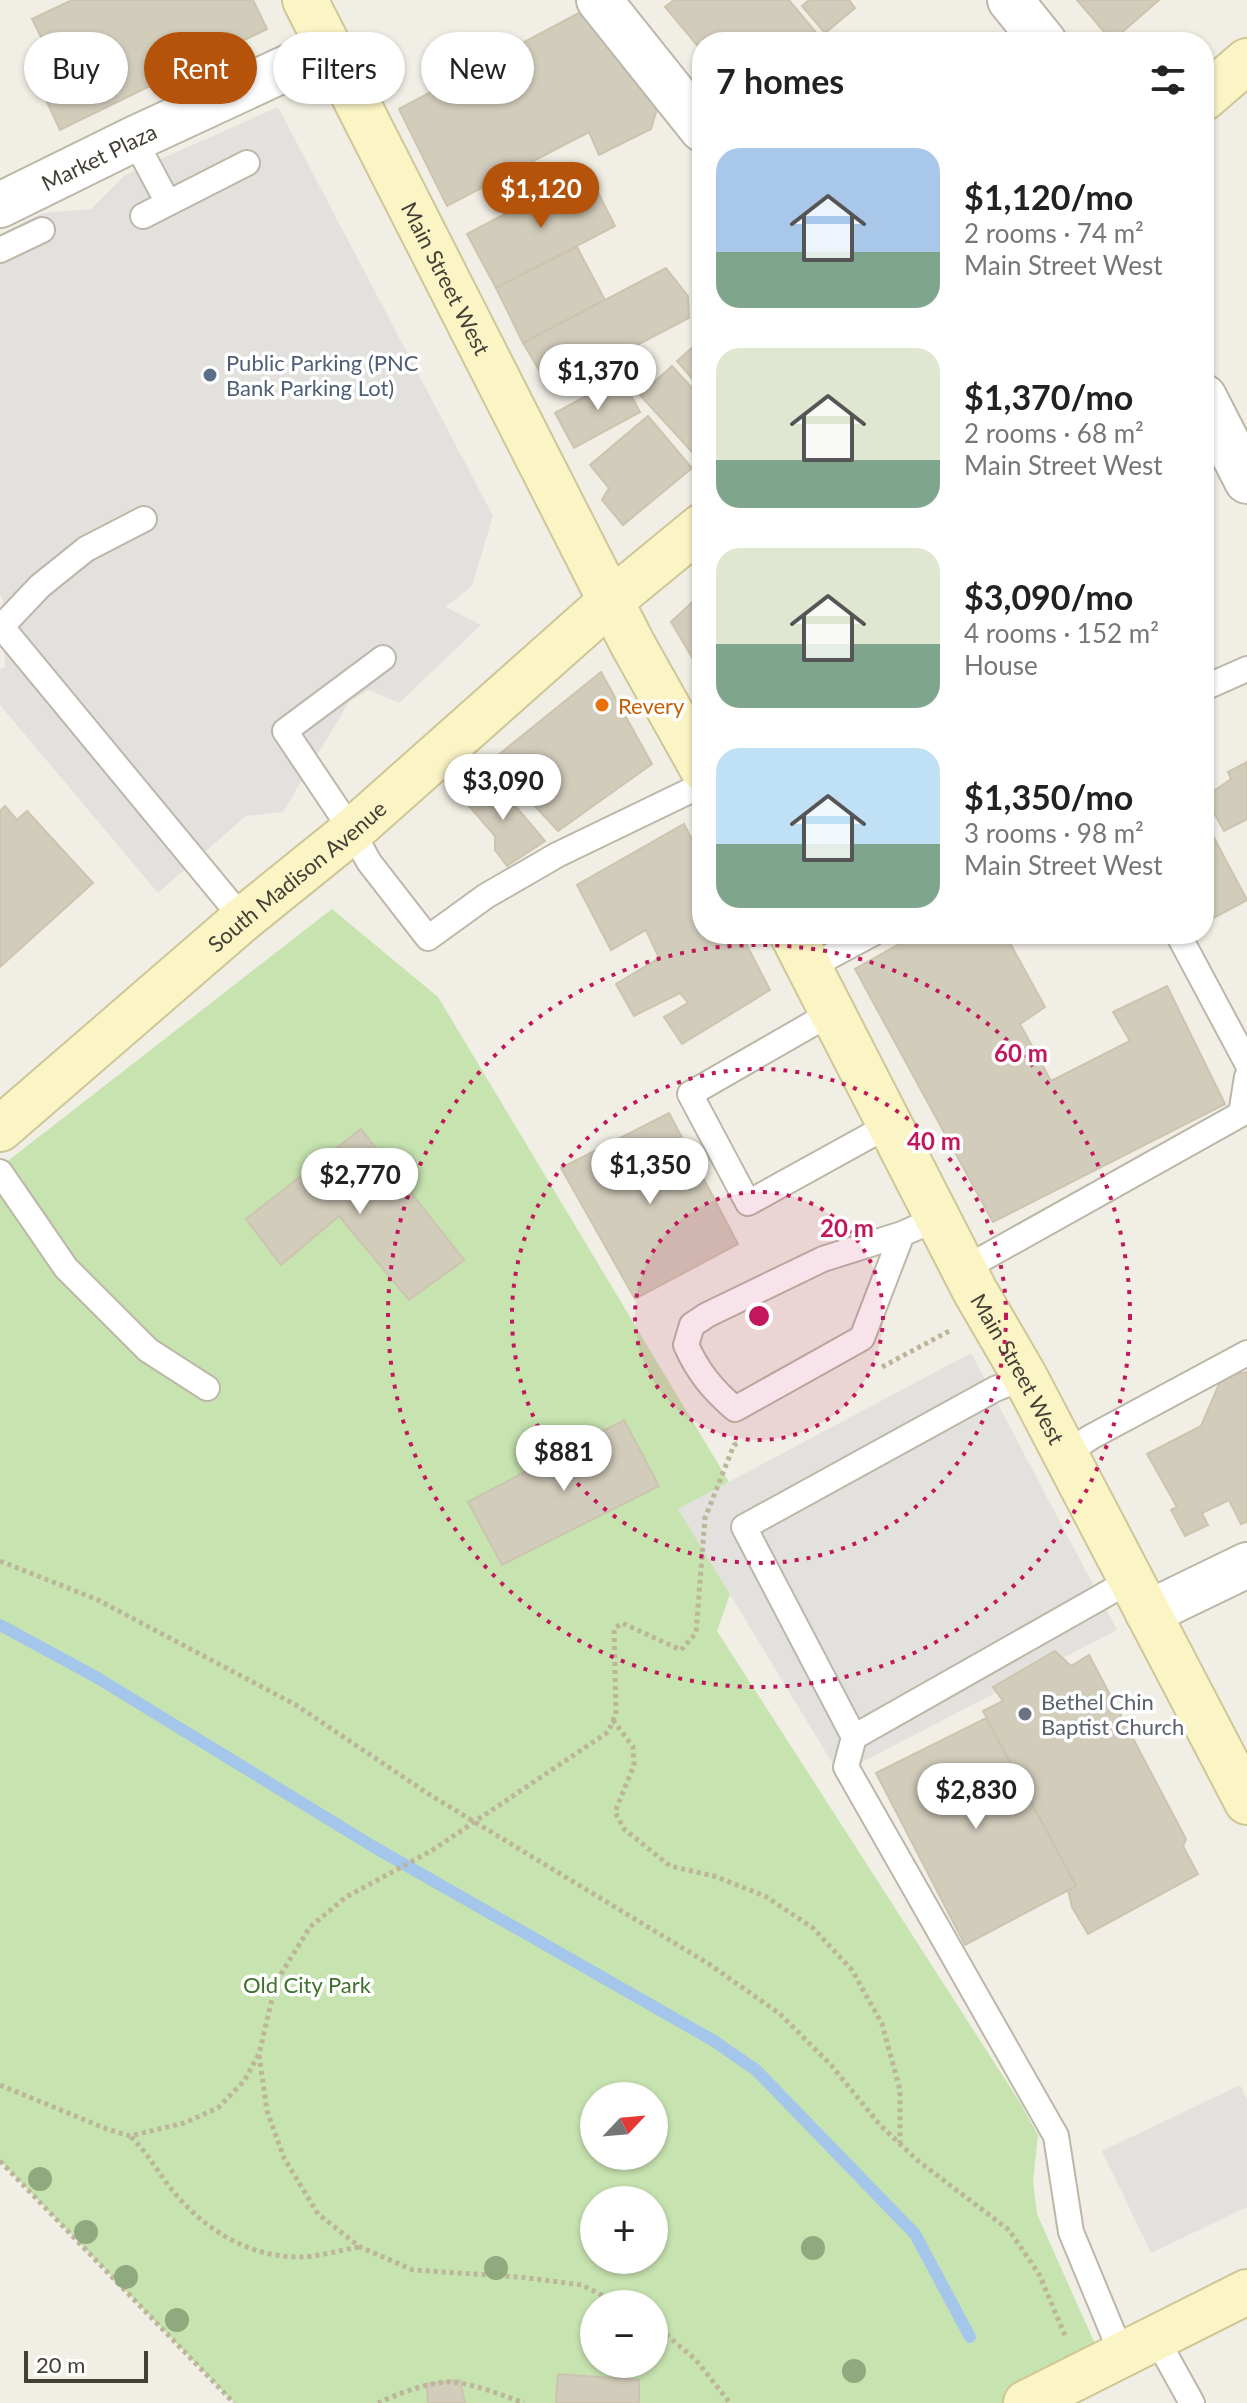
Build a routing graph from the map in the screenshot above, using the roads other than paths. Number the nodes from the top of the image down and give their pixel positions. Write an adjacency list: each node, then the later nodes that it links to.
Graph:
1 (305, 0): 4 (main road, Main Street West)
2 (599, 0): 10 (street)
3 (1010, 0): 5 (street)
4 (320, 32)
5 (1036, 32)
6 (1247, 61): 8 (main road)
7 (273, 75): 11 (street, Market Plaza)
8 (1214, 89)
9 (356, 104): 22 (main road, Main Street West)
10 (692, 116)
11 (134, 139): 13 (lane); 14 (street, Market Plaza)
12 (247, 163): 13 (lane)
13 (168, 203): 15 (lane)
14 (0, 205)
15 (143, 216)
16 (42, 230): 17 (lane)
17 (0, 250)
18 (1214, 417): 19 (street)
19 (1247, 481)
20 (144, 519): 23 (lane)
21 (692, 534): 22 (main road, South Madison Avenue)
22 (612, 600): 27 (main road, Main Street West); 29 (main road, South Madison Avenue)
23 (1, 625): 30 (lane)
24 (383, 658): 29 (lane)
25 (1247, 669): 26 (lane)
26 (1214, 684)
27 (692, 750)
28 (692, 790): 29 (lane)
29 (352, 831): 30 (main road, South Madison Avenue)
30 (243, 919): 38 (main road, South Madison Avenue)
31 (830, 944): 33 (lane)
32 (1183, 944): 35 (lane)
33 (801, 951): 34 (main road, Main Street West)
34 (831, 1013): 37 (main road, Main Street West); 37 (lane)
35 (1247, 1063)
36 (1247, 1077): 41 (lane)
37 (891, 1124): 40 (main road, Main Street West)
38 (0, 1129)
39 (0, 1172): 44 (lane)
40 (920, 1226): 40 (lane); 41 (main road, Main Street West)
41 (964, 1269): 43 (main road, Main Street West)
42 (1247, 1353): 45 (lane)
43 (1025, 1377): 45 (main road, Main Street West); 48 (lane)
44 (207, 1388)
45 (1064, 1455): 47 (main road, Main Street West)
46 (1247, 1565): 47 (street)
47 (1140, 1596): 48 (lane); 49 (main road, Main Street West)
48 (854, 1737): 51 (lane)
49 (1244, 1790)
50 (1247, 2292): 51 (main road)
51 (1139, 2346): 52 (main road); 53 (lane)
52 (1053, 2390)
53 (1192, 2403)

